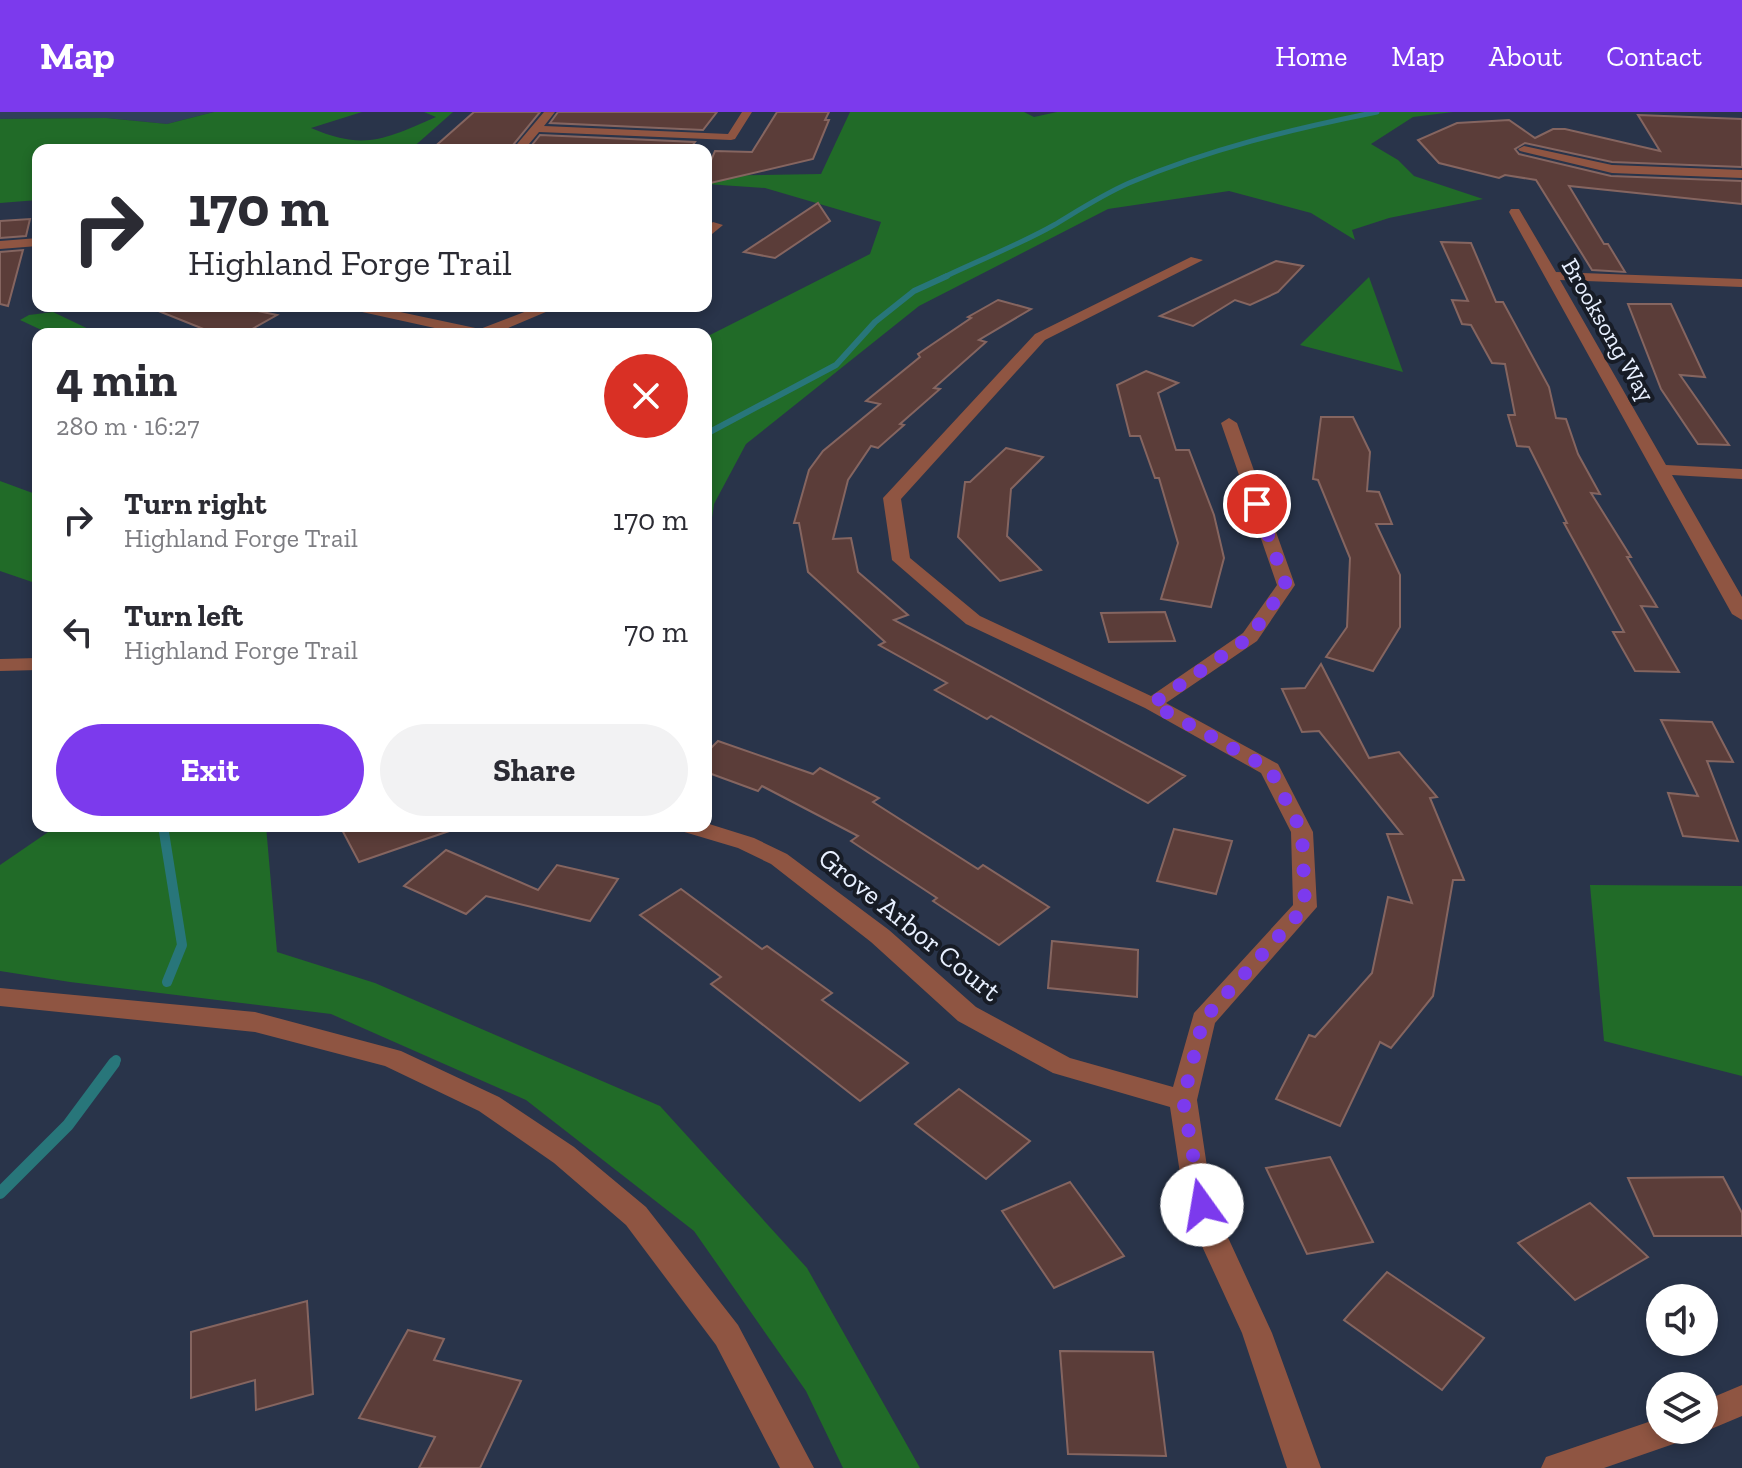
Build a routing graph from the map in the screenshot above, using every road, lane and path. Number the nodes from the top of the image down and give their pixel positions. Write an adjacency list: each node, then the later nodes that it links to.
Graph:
1 (550, 112): 3 (street)
2 (747, 112): 3 (street)
3 (536, 129): 4 (street)
4 (523, 144)
5 (1524, 149): 6 (street)
6 (1742, 174)
7 (1515, 212): 13 (street, Brooksong Way)
8 (717, 225): 9 (street)
9 (712, 230)
10 (32, 242): 11 (street)
11 (0, 245)
12 (1196, 260): 25 (street)
13 (1551, 276): 14 (street); 20 (street, Brooksong Way)
14 (1742, 283)
15 (381, 312): 17 (street)
16 (538, 312): 18 (street)
17 (454, 328)
18 (497, 328)
19 (1229, 423): 25 (street)
20 (1663, 470): 21 (street); 22 (street, Brooksong Way)
21 (1742, 474)
22 (1742, 614)
23 (32, 664): 24 (street)
24 (0, 665)
25 (1152, 704): 28 (street)
26 (709, 832): 28 (street, Grove Arbor Court)
27 (0, 997): 32 (street)
28 (1183, 1100): 33 (street)
29 (1742, 1400): 30 (street)
30 (1718, 1411)
31 (1646, 1438): 34 (street)
32 (797, 1468)
33 (1304, 1468)
34 (1558, 1468)

